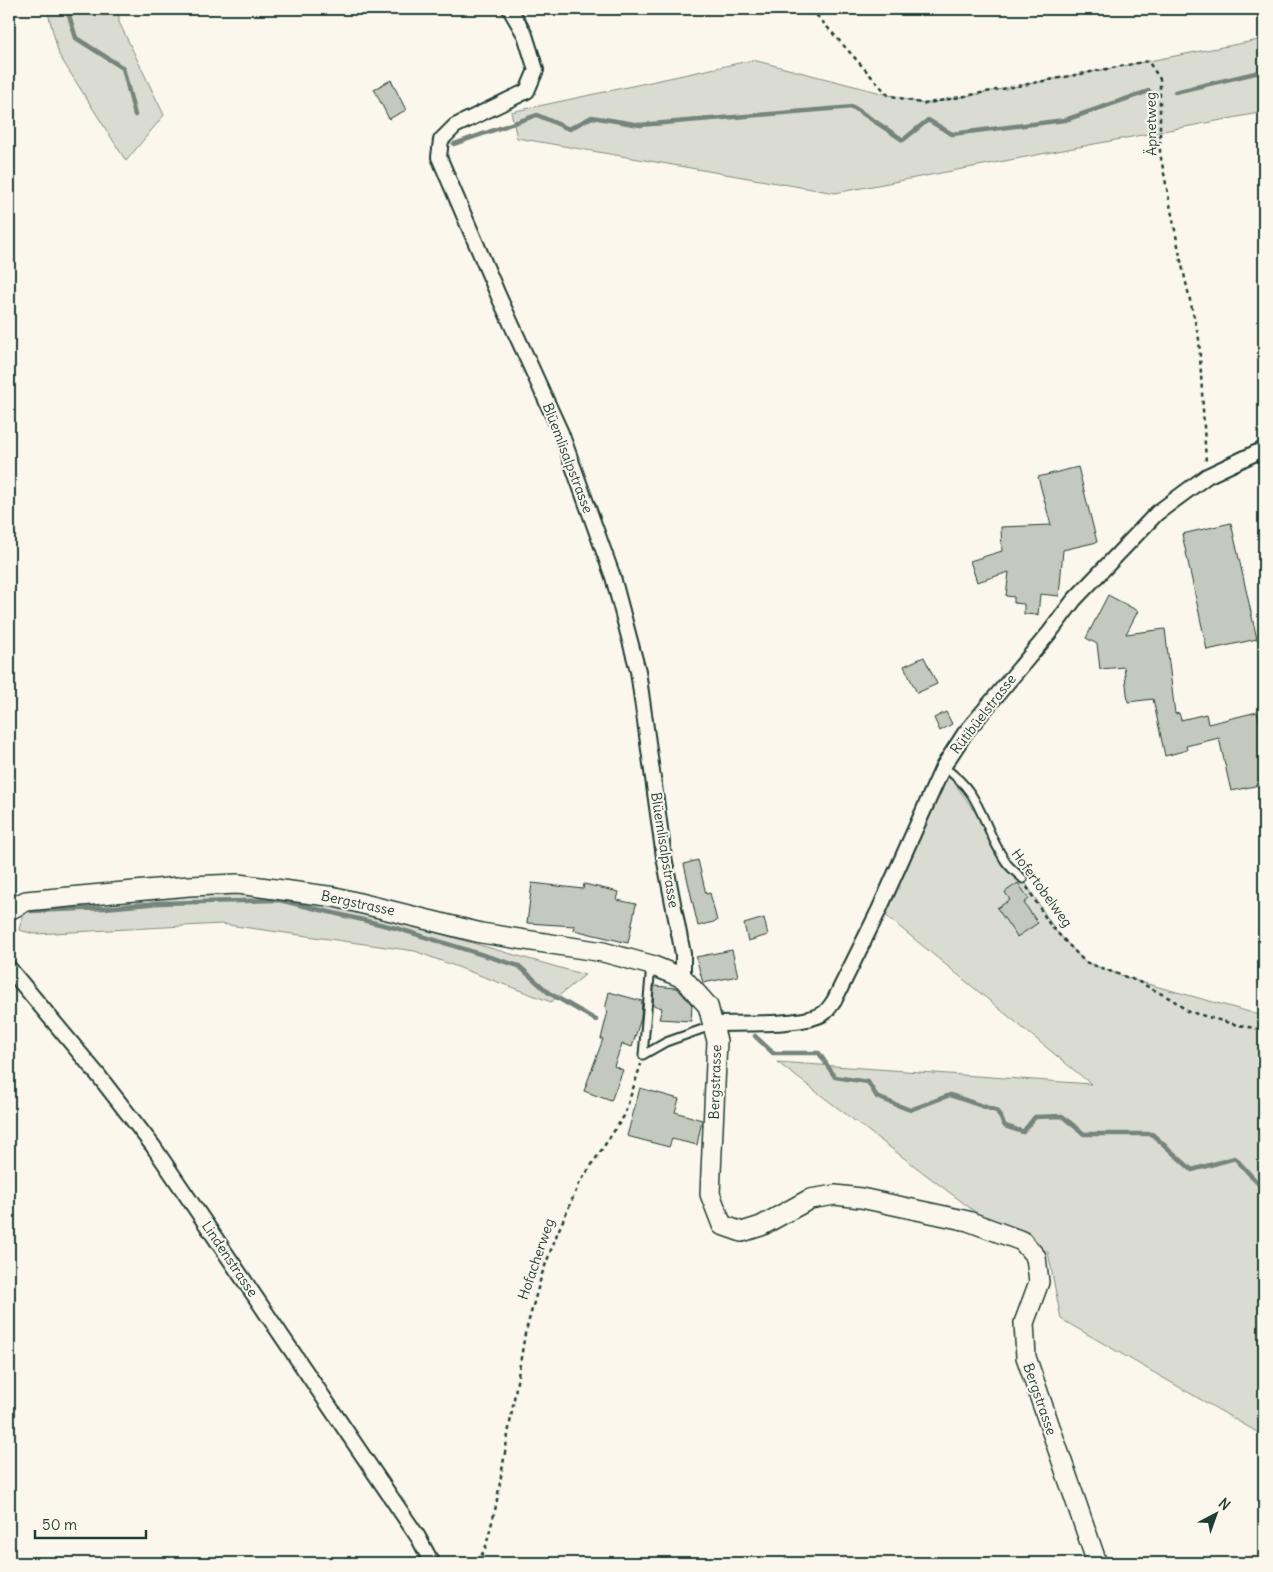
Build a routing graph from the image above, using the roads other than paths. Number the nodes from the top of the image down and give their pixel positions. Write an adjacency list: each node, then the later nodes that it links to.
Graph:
1 (510, 9): 8 (street, Blüemlisalpstrasse)
2 (1264, 449): 3 (street, Rütibüelstrasse)
3 (943, 767): 4 (lane, Hofertobelweg); 9 (street, Rütibüelstrasse)
4 (1023, 879)
5 (13, 903): 6 (street, Bergstrasse)
6 (651, 965): 8 (street, Bergstrasse); 9 (lane)
7 (9, 968): 10 (street, Lindenstrasse)
8 (683, 978): 9 (street, Bergstrasse)
9 (714, 1024): 11 (street, Bergstrasse)
10 (432, 1563)
11 (1097, 1563)

